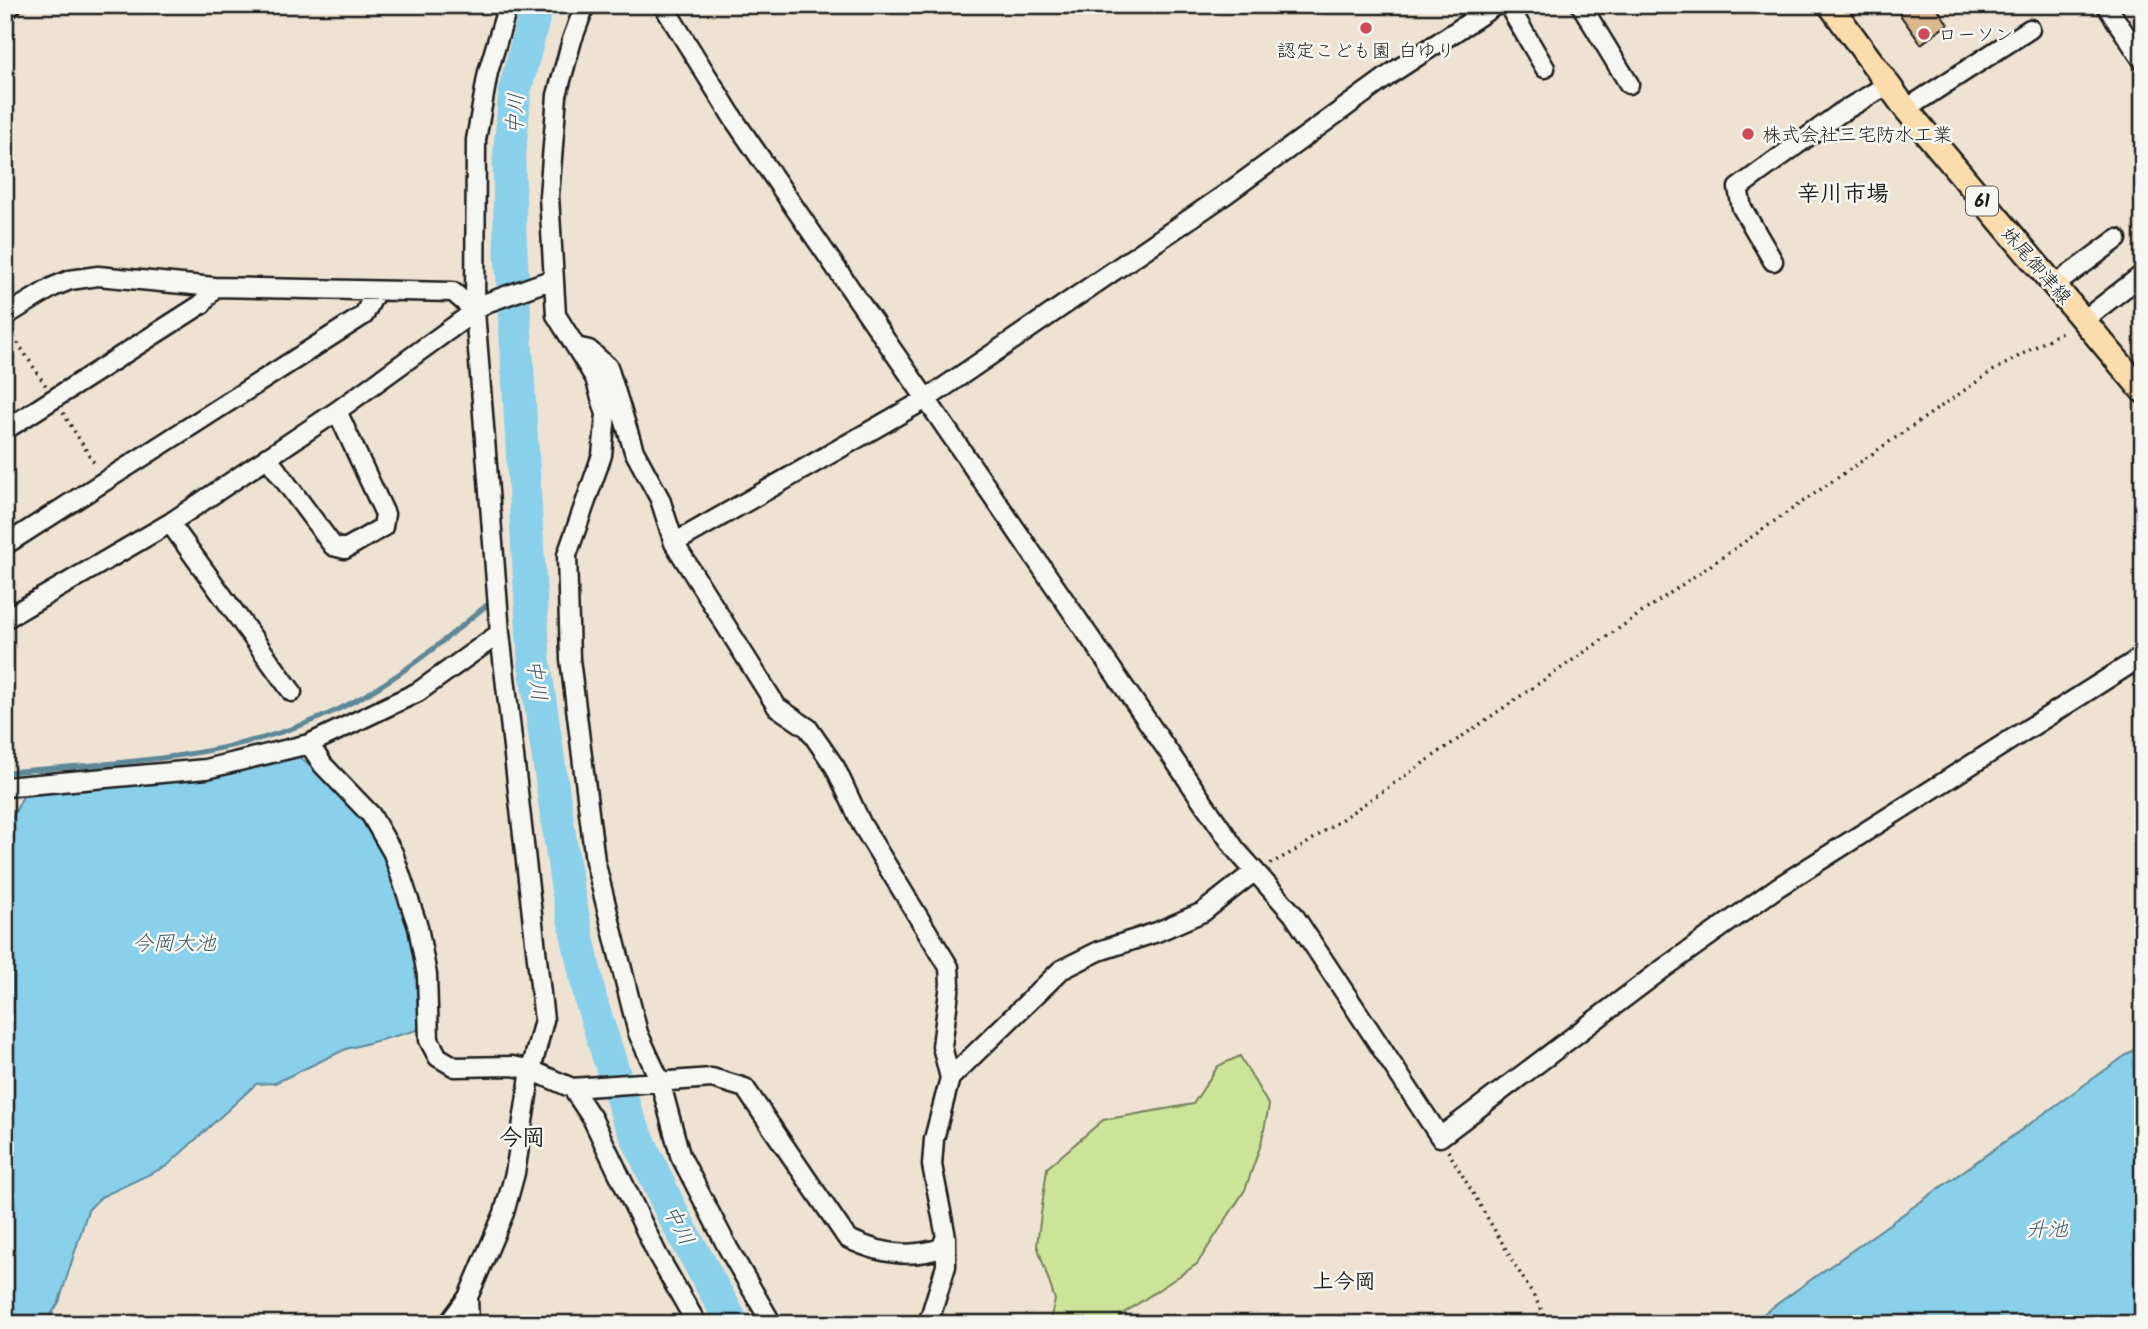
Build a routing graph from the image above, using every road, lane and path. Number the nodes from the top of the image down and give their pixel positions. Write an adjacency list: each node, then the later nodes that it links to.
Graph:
1 (12, 5): 10 (street)
2 (508, 5): 24 (street)
3 (585, 5): 20 (street)
4 (663, 5): 29 (street)
5 (1496, 5): 29 (street)
6 (1508, 5): 13 (street)
7 (1581, 5): 14 (street)
8 (1830, 5): 15 (main road, 妹尾御津線 / 61)
9 (2106, 5): 12 (street)
10 (5, 12)
11 (2030, 29): 16 (street)
12 (2143, 61)
13 (1545, 68)
14 (1629, 84)
15 (1887, 85): 16 (main road, 妹尾御津線 / 61); 18 (street)
16 (1906, 109): 21 (main road, 妹尾御津線 / 61)
17 (2117, 239): 21 (street)
18 (1773, 261)
19 (2143, 274): 26 (street)
20 (547, 281): 24 (street); 27 (street)
21 (2055, 285): 26 (main road, 妹尾御津線 / 61)
22 (214, 287): 23 (street); 25 (street); 31 (street)
23 (376, 291): 24 (street); 35 (street)
24 (480, 307): 30 (street); 37 (street)
25 (5, 316)
26 (2085, 319): 28 (main road, 妹尾御津線 / 61); 42 (path)
27 (576, 347): 34 (street); 45 (street)
28 (2143, 391)
29 (928, 398): 34 (street); 42 (street)
30 (337, 411): 32 (street); 32 (street)
31 (5, 430)
32 (267, 457): 33 (street)
33 (170, 523): 36 (street); 39 (street)
34 (674, 543): 44 (street)
35 (5, 545)
36 (5, 619)
37 (500, 633): 40 (street); 43 (street)
38 (2143, 656): 47 (street)
39 (292, 692)
40 (309, 744): 41 (street); 43 (street)
41 (5, 786)
42 (1255, 872): 44 (street); 47 (street)
43 (531, 1070): 46 (street); 49 (street)
44 (950, 1079): 48 (street)
45 (660, 1081): 46 (street); 48 (street); 53 (street)
46 (576, 1087): 52 (street)
47 (1440, 1137): 55 (path)
48 (946, 1237): 54 (street)
49 (468, 1297): 50 (street); 51 (street)
50 (448, 1324)
51 (469, 1324)
52 (698, 1324)
53 (772, 1324)
54 (928, 1324)
55 (1550, 1324)

